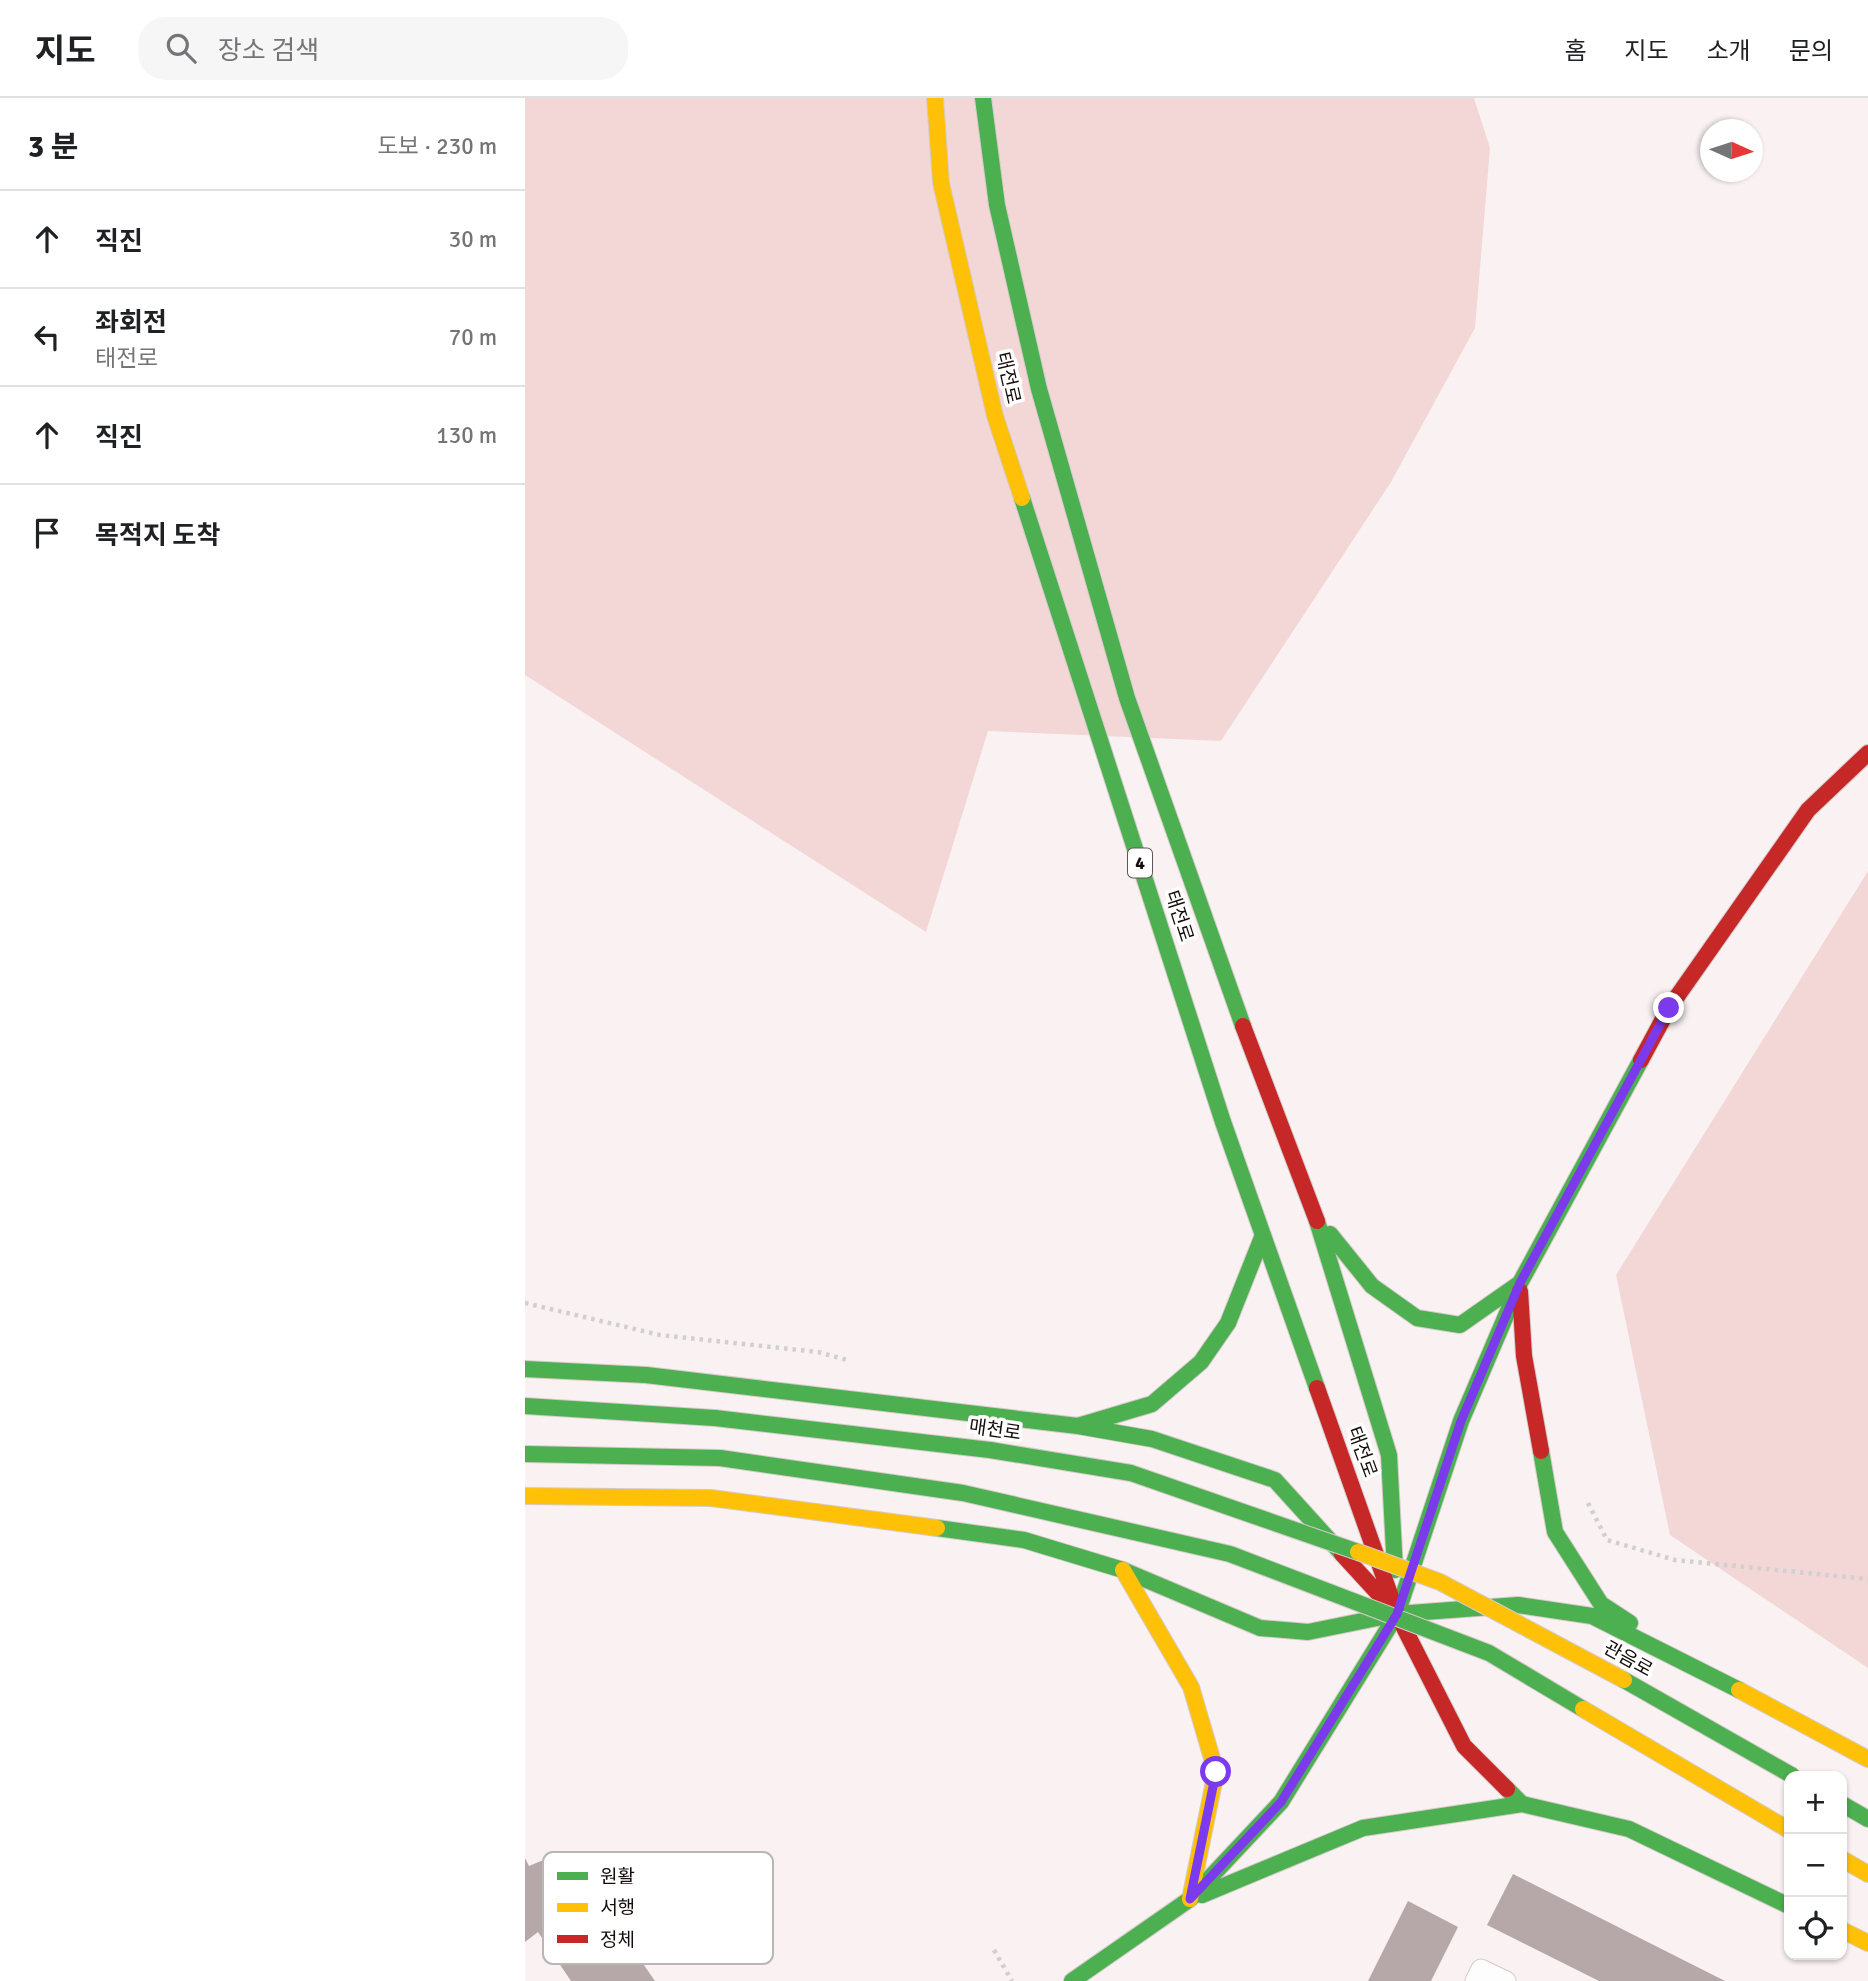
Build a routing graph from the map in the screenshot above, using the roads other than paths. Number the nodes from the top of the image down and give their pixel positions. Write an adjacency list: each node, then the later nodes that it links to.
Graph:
1 (935, 98): 5 (main road, 태전로 / 4)
2 (983, 98): 4 (main road, 태전로 / 4)
3 (1868, 753): 6 (main road)
4 (1315, 1216): 6 (main road); 14 (main road, 태전로 / 4)
5 (1263, 1235): 9 (main road); 14 (main road, 태전로 / 4)
6 (1520, 1283): 14 (main road); 15 (main road)
7 (525, 1369): 9 (main road)
8 (525, 1406): 13 (main road, 매천로, bridge)
9 (1078, 1426): 14 (main road)
10 (525, 1454): 21 (main road, bridge)
11 (525, 1496): 12 (main road)
12 (1123, 1570): 14 (main road); 24 (main road)
13 (1440, 1582): 17 (main road, 관음로, bridge)
14 (1397, 1614): 15 (main road); 18 (main road); 24 (main road)
15 (1689, 1663): 16 (main road)
16 (1868, 1759)
17 (1784, 1771)
18 (1522, 1804): 24 (main road); 25 (main road)
19 (1847, 1807): 20 (main road)
20 (1868, 1819)
21 (1784, 1827)
22 (1847, 1862): 23 (main road)
23 (1868, 1874)
24 (1190, 1899): 28 (main road)
25 (1784, 1904)
26 (1847, 1932): 27 (main road)
27 (1868, 1943)
28 (1072, 1981)
29 (1475, 1981): 30 (lane)
30 (1506, 1981)

